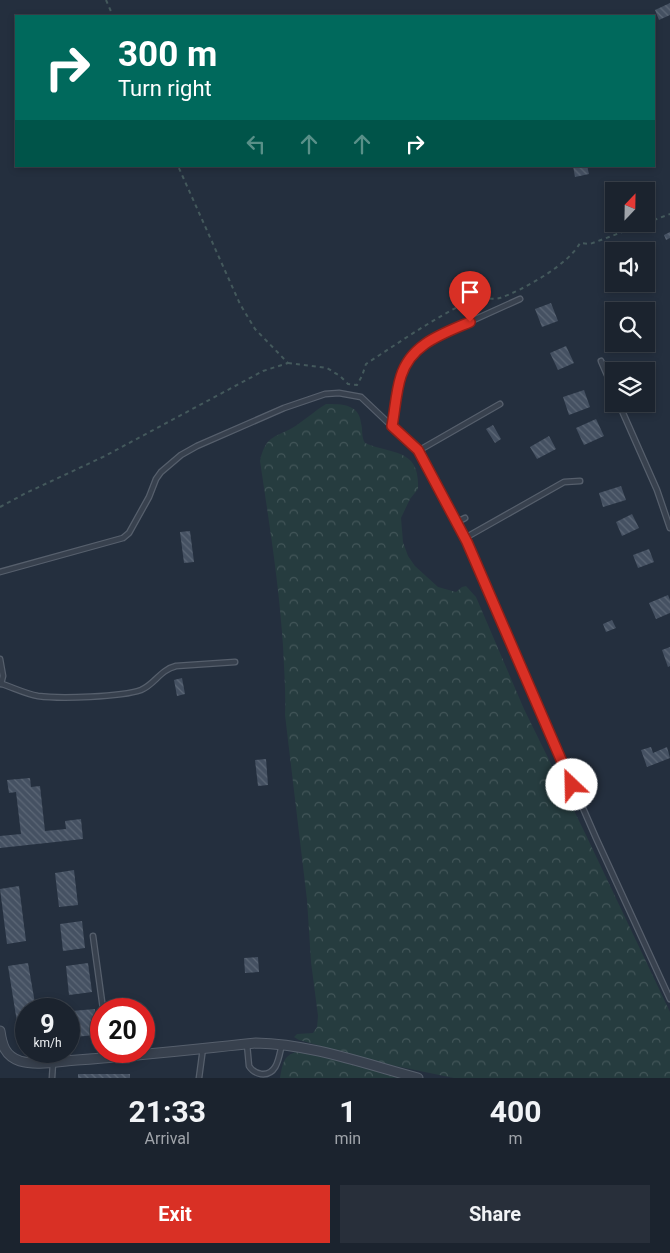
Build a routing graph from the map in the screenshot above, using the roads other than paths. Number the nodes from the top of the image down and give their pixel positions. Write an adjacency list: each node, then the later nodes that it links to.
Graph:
1 (520, 299): 6 (lane)
2 (601, 361): 3 (lane)
3 (605, 370)
4 (500, 404): 7 (lane)
5 (623, 412): 11 (lane)
6 (392, 426): 7 (lane); 13 (lane)
7 (418, 450): 10 (lane)
8 (580, 481): 12 (lane)
9 (465, 518): 10 (lane)
10 (458, 522): 12 (lane)
11 (670, 528)
12 (465, 538): 19 (lane)
13 (0, 572)
14 (0, 659): 16 (lane)
15 (235, 662): 16 (lane)
16 (1, 685)
17 (93, 936): 18 (lane)
18 (101, 998)
19 (670, 999)
20 (0, 1031): 25 (street)
21 (247, 1044): 22 (street); 22 (lane); 23 (street)
22 (282, 1044): 29 (street)
23 (203, 1048): 24 (street); 28 (lane)
24 (155, 1051)
25 (15, 1058)
26 (52, 1063): 27 (lane)
27 (52, 1078)
28 (199, 1078)
29 (418, 1078)

